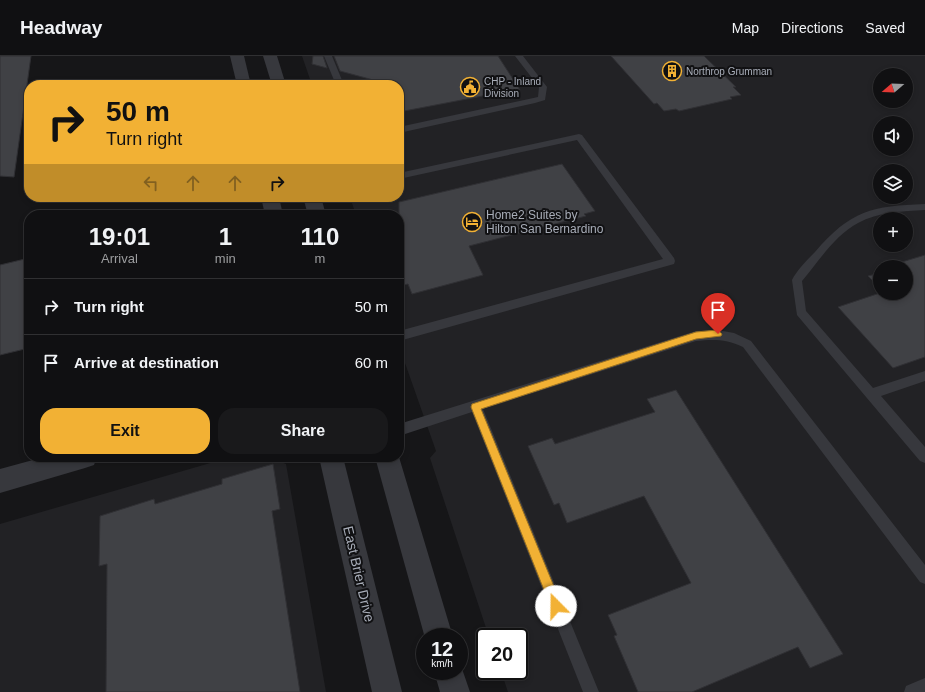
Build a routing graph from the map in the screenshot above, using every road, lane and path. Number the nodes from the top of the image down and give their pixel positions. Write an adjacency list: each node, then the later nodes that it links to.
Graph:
1 (238, 56): 5 (street)
2 (271, 56): 6 (street)
3 (328, 56): 7 (lane)
4 (519, 56): 8 (lane)
5 (243, 80)
6 (278, 80)
7 (338, 80)
8 (404, 129)
9 (404, 175): 11 (lane)
10 (925, 207): 13 (lane)
11 (404, 335)
12 (925, 376): 13 (lane)
13 (871, 394): 16 (lane)
14 (476, 407): 15 (lane); 21 (lane); 27 (lane)
15 (404, 429)
16 (925, 458)
17 (67, 462): 20 (street)
18 (332, 462): 25 (street, East Brier Drive)
19 (388, 462): 22 (street)
20 (0, 481)
21 (925, 577)
22 (436, 628)
23 (451, 680): 26 (street)
24 (925, 686): 28 (lane)
25 (387, 692)
26 (455, 692)
27 (591, 692)
28 (912, 692)

